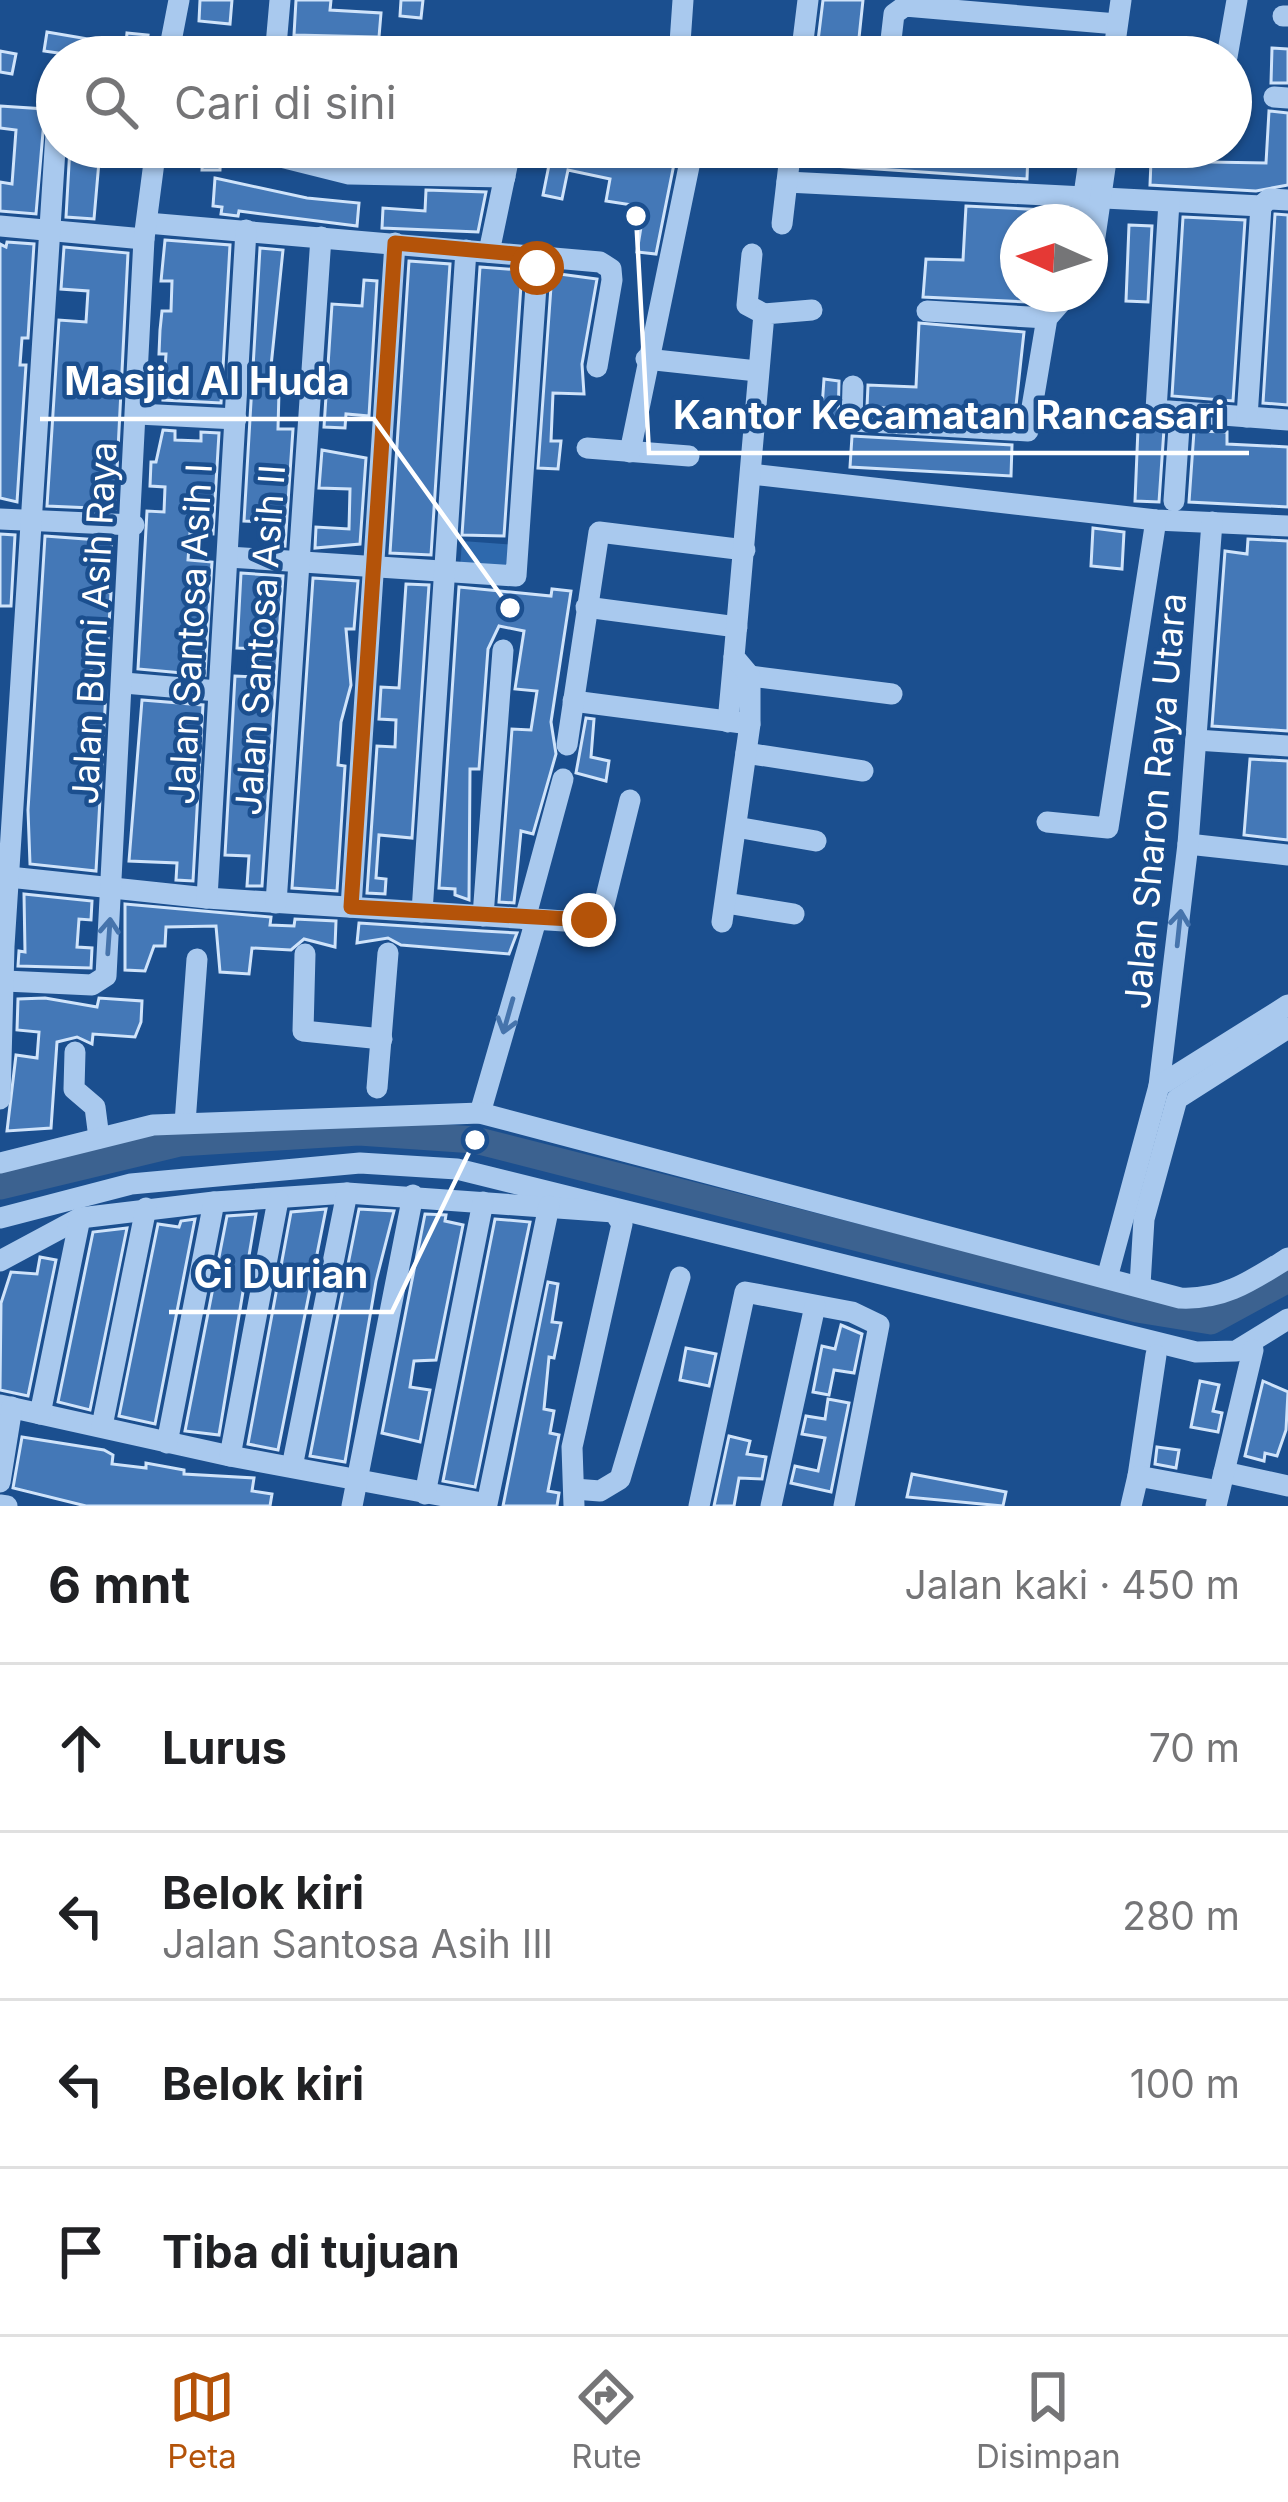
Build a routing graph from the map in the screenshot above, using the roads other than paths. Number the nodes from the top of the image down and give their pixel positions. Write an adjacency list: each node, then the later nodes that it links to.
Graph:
1 (178, 0): 8 (street)
2 (280, 0): 9 (street)
3 (683, 0): 10 (street)
4 (808, 0): 11 (street)
5 (1121, 0): 7 (street)
6 (1237, 0): 14 (street)
7 (1117, 24): 12 (street); 13 (street)
8 (172, 36)
9 (277, 36)
10 (680, 36)
11 (804, 36)
12 (891, 36)
13 (1116, 36)
14 (1231, 36)
15 (54, 168): 34 (street)
16 (153, 168): 36 (street, Jalan Bumi Asih Raya)
17 (325, 168): 23 (street)
18 (507, 168): 23 (street)
19 (688, 168): 48 (street)
20 (789, 168): 24 (street)
21 (1089, 168): 28 (street)
22 (1101, 168): 29 (street)
23 (505, 177): 40 (street)
24 (787, 182): 27 (street); 32 (street)
25 (1288, 200): 31 (street)
26 (1169, 202): 30 (street); 31 (street); 52 (street)
27 (1052, 204)
28 (1088, 204)
29 (1089, 204)
30 (1108, 206)
31 (1261, 206): 54 (street)
32 (782, 224)
33 (0, 226): 34 (street)
34 (50, 229): 36 (street); 63 (street)
35 (246, 230): 36 (street); 37 (street); 55 (street, Jalan Santosa Asih I)
36 (146, 231): 53 (street, Jalan Bumi Asih Raya)
37 (321, 237): 38 (street); 70 (street, Jalan Santosa Asih II)
38 (395, 243): 39 (street); 71 (street)
39 (466, 250): 40 (street); 72 (street)
40 (489, 252): 42 (street)
41 (752, 254): 46 (street)
42 (538, 256): 49 (street); 72 (street)
43 (812, 310): 46 (street)
44 (927, 311): 47 (street)
45 (1052, 312): 47 (street)
46 (764, 314): 50 (street)
47 (1047, 318): 51 (street)
48 (646, 359): 50 (street); 58 (street)
49 (597, 367)
50 (758, 370): 60 (street)
51 (853, 386)
52 (1180, 412): 54 (street); 61 (street)
53 (138, 414): 55 (street); 66 (street, Jalan Bumi Asih Raya)
54 (1247, 417): 56 (street)
55 (236, 419): 69 (street, Jalan Santosa Asih I)
56 (1288, 420)
57 (587, 448): 58 (street)
58 (630, 452): 59 (street)
59 (689, 456)
60 (751, 474): 64 (street); 68 (street)
61 (1174, 501)
62 (0, 519): 63 (street)
63 (32, 520): 66 (street); 75 (street)
64 (1156, 520): 65 (street); 92 (street)
65 (1212, 522): 67 (street); 85 (street, Jalan Sharon Raya Utara)
66 (134, 525): 80 (street, Jalan Bumi Asih Raya)
67 (1288, 526)
68 (745, 550): 73 (street); 76 (street)
69 (228, 557): 70 (street); 81 (street, Jalan Santosa Asih I)
70 (299, 561): 71 (street); 100 (street, Jalan Santosa Asih II)
71 (375, 566): 72 (street); 101 (street)
72 (446, 572): 102 (street)
73 (586, 607): 76 (street); 83 (street)
74 (0, 617): 75 (street)
75 (25, 620): 97 (street)
76 (737, 627): 78 (street)
77 (503, 650): 104 (street)
78 (734, 657): 79 (street); 84 (street)
79 (750, 676): 82 (street); 84 (street)
80 (124, 683): 81 (street); 98 (street, Jalan Bumi Asih Raya)
81 (218, 691): 99 (street, Jalan Santosa Asih I)
82 (892, 694)
83 (573, 701): 84 (street); 86 (street)
84 (739, 723): 88 (street)
85 (1196, 740): 87 (street); 95 (street, Jalan Sharon Raya Utara)
86 (566, 745)
87 (1288, 746)
88 (746, 753): 89 (street); 93 (street)
89 (863, 771)
90 (563, 779): 105 (street)
91 (630, 800): 105 (street)
92 (1046, 822)
93 (736, 827): 94 (street); 103 (street)
94 (816, 841)
95 (1188, 844): 96 (street); 114 (street, Jalan Sharon Raya Utara, one-way to 95)
96 (1288, 854)
97 (9, 877): 98 (street); 108 (street)
98 (112, 888): 99 (street); 110 (street, Jalan Bumi Asih Raya, one-way to 98)
99 (207, 898): 100 (street)
100 (276, 903): 101 (street)
101 (351, 907): 102 (street)
102 (422, 912): 104 (street)
103 (794, 914)
104 (483, 916): 105 (street)
105 (530, 919): 121 (street, one-way to 121)
106 (388, 953): 115 (street)
107 (305, 954): 115 (street)
108 (2, 955): 110 (street)
109 (197, 959): 122 (street)
110 (4, 981): 112 (street)
111 (1288, 1005): 117 (street)
112 (2, 1025): 120 (street)
113 (1288, 1028): 117 (street)
114 (1167, 1032): 117 (street); 118 (street, Jalan Sharon Raya Utara)
115 (382, 1040): 119 (street)
116 (75, 1052): 123 (street)
117 (1204, 1069): 118 (street); 125 (street)
118 (1159, 1086): 125 (street, Jalan Sharon Raya Utara)
119 (377, 1088)
120 (0, 1099)
121 (480, 1113): 122 (street); 139 (street)
122 (185, 1123): 123 (street)
123 (99, 1138): 124 (street)
124 (0, 1163)
125 (1147, 1178): 135 (street)
126 (347, 1193): 127 (street); 128 (street); 150 (street)
127 (413, 1195): 130 (street); 152 (street)
128 (278, 1200): 129 (street); 149 (street)
129 (214, 1202): 132 (street); 148 (street)
130 (483, 1202): 131 (street); 156 (street)
131 (549, 1206): 157 (street); 158 (street)
132 (146, 1208): 134 (street); 147 (street)
133 (0, 1218): 142 (street)
134 (80, 1218): 137 (street); 146 (street)
135 (1135, 1223): 139 (street); 140 (street)
136 (1288, 1258): 140 (street)
137 (0, 1263)
138 (680, 1277): 157 (street)
139 (1107, 1278): 140 (street)
140 (1140, 1285)
141 (814, 1306): 160 (street); 161 (street); 162 (street)
142 (1288, 1319)
143 (1253, 1350): 155 (street)
144 (1156, 1355): 151 (street)
145 (6, 1406): 146 (street); 153 (street)
146 (40, 1414): 147 (street)
147 (102, 1426): 148 (street)
148 (167, 1442): 149 (street)
149 (230, 1456): 150 (street)
150 (292, 1467): 152 (street)
151 (1138, 1476): 155 (street); 163 (street)
152 (357, 1481): 156 (street); 159 (street)
153 (0, 1482)
154 (1278, 1484): 155 (street); 164 (street)
155 (1220, 1490)
156 (424, 1494): 158 (street)
157 (574, 1498)
158 (487, 1504)
159 (352, 1506)
160 (699, 1506)
161 (772, 1506)
162 (844, 1506)
163 (1131, 1506)
164 (1263, 1506)

